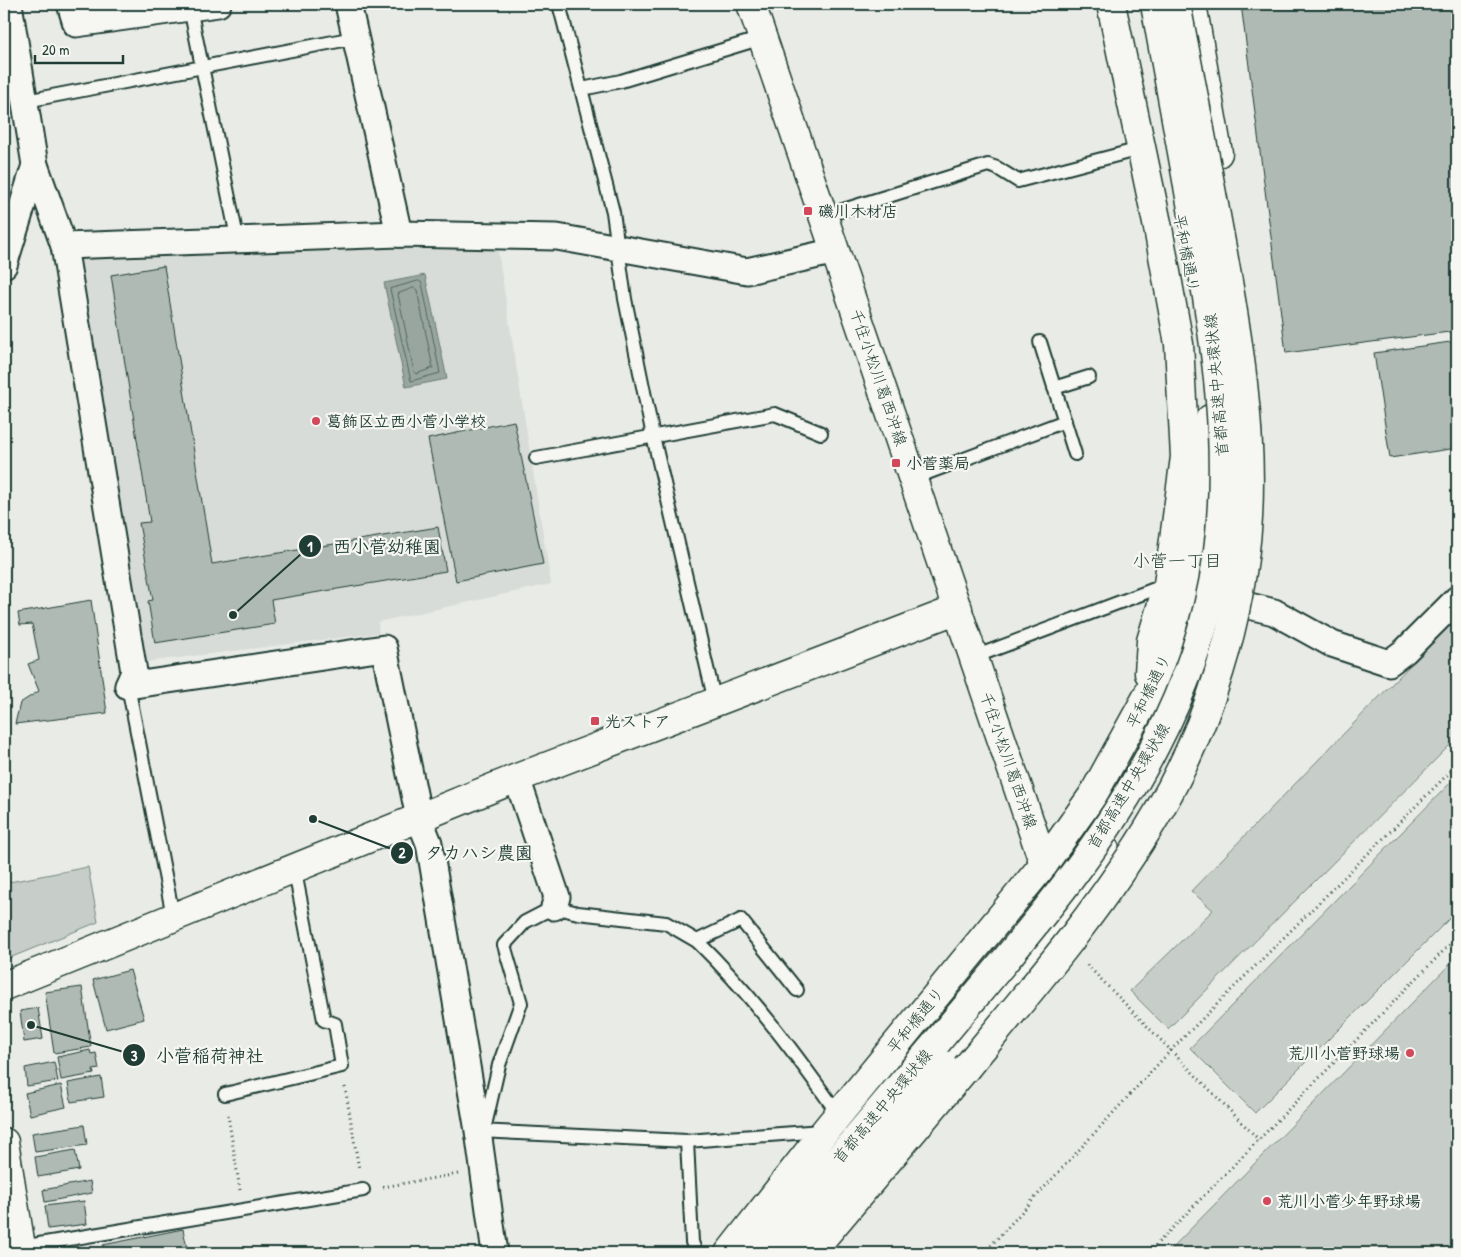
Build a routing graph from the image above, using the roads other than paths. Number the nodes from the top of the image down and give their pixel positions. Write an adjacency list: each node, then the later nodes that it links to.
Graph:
1 (9, 4): 19 (street)
2 (70, 4): 14 (street)
3 (218, 4): 14 (street)
4 (348, 4): 15 (street)
5 (559, 4): 18 (lane)
6 (751, 4): 16 (main road, 千住小松川葛西沖線)
7 (1111, 4): 21 (main road)
8 (1142, 4): 40 (main road, 平和橋通り)
9 (1148, 4): 24 (main road, bridge)
10 (1155, 4): 24 (main road, 首都高速中央環状線, bridge)
11 (1172, 4): 20 (main road, bridge)
12 (1176, 4): 20 (main road, 首都高速中央環状線, bridge)
13 (1192, 4): 41 (main road)
14 (190, 8): 17 (lane)
15 (354, 38): 17 (lane); 25 (street)
16 (762, 38): 18 (lane); 23 (main road, 千住小松川葛西沖線)
17 (200, 67): 19 (lane); 26 (lane)
18 (582, 89): 28 (lane)
19 (26, 101): 22 (street)
20 (1200, 129): 69 (main road, 首都高速中央環状線, bridge)
21 (1140, 149): 23 (lane); 40 (main road)
22 (35, 165): 27 (street); 30 (street)
23 (824, 216): 29 (main road, 千住小松川葛西沖線)
24 (1194, 216): 67 (main road, 首都高速中央環状線, bridge)
25 (399, 234): 26 (street); 28 (street)
26 (238, 242): 27 (street)
27 (64, 246): 45 (street)
28 (620, 250): 29 (street); 36 (lane)
29 (836, 251): 39 (main road, 千住小松川葛西沖線)
30 (6, 256)
31 (1040, 342): 33 (lane)
32 (1089, 377): 33 (lane)
33 (1054, 388): 34 (lane)
34 (1065, 422): 37 (lane); 39 (lane)
35 (821, 433): 36 (lane)
36 (653, 436): 38 (lane); 46 (lane)
37 (1075, 454)
38 (536, 458)
39 (914, 478): 43 (main road, 千住小松川葛西沖線)
40 (1179, 589): 41 (street); 44 (lane); 49 (main road, 平和橋通り)
41 (1225, 599): 42 (street); 68 (main road)
42 (1457, 599)
43 (958, 609): 44 (main road, 千住小松川葛西沖線); 46 (main road)
44 (974, 657): 49 (main road, 千住小松川葛西沖線)
45 (128, 686): 48 (street); 52 (lane)
46 (715, 702): 47 (main road)
47 (517, 778): 48 (main road); 51 (street)
48 (419, 818): 50 (main road); 58 (street)
49 (1044, 864): 59 (main road, 平和橋通り)
50 (294, 867): 52 (main road); 56 (lane)
51 (554, 907): 53 (lane); 58 (lane)
52 (172, 916): 54 (main road)
53 (698, 942): 55 (lane); 57 (lane)
54 (4, 986)
55 (797, 990)
56 (225, 1094)
57 (831, 1104)
58 (481, 1131): 60 (lane); 64 (street)
59 (825, 1131): 60 (lane); 66 (main road, 平和橋通り)
60 (687, 1141): 65 (lane)
61 (4, 1142): 63 (main road)
62 (363, 1190): 63 (lane)
63 (22, 1250)
64 (495, 1253)
65 (696, 1253)
66 (729, 1253)
67 (759, 1253)
68 (786, 1253)
69 (810, 1253)

